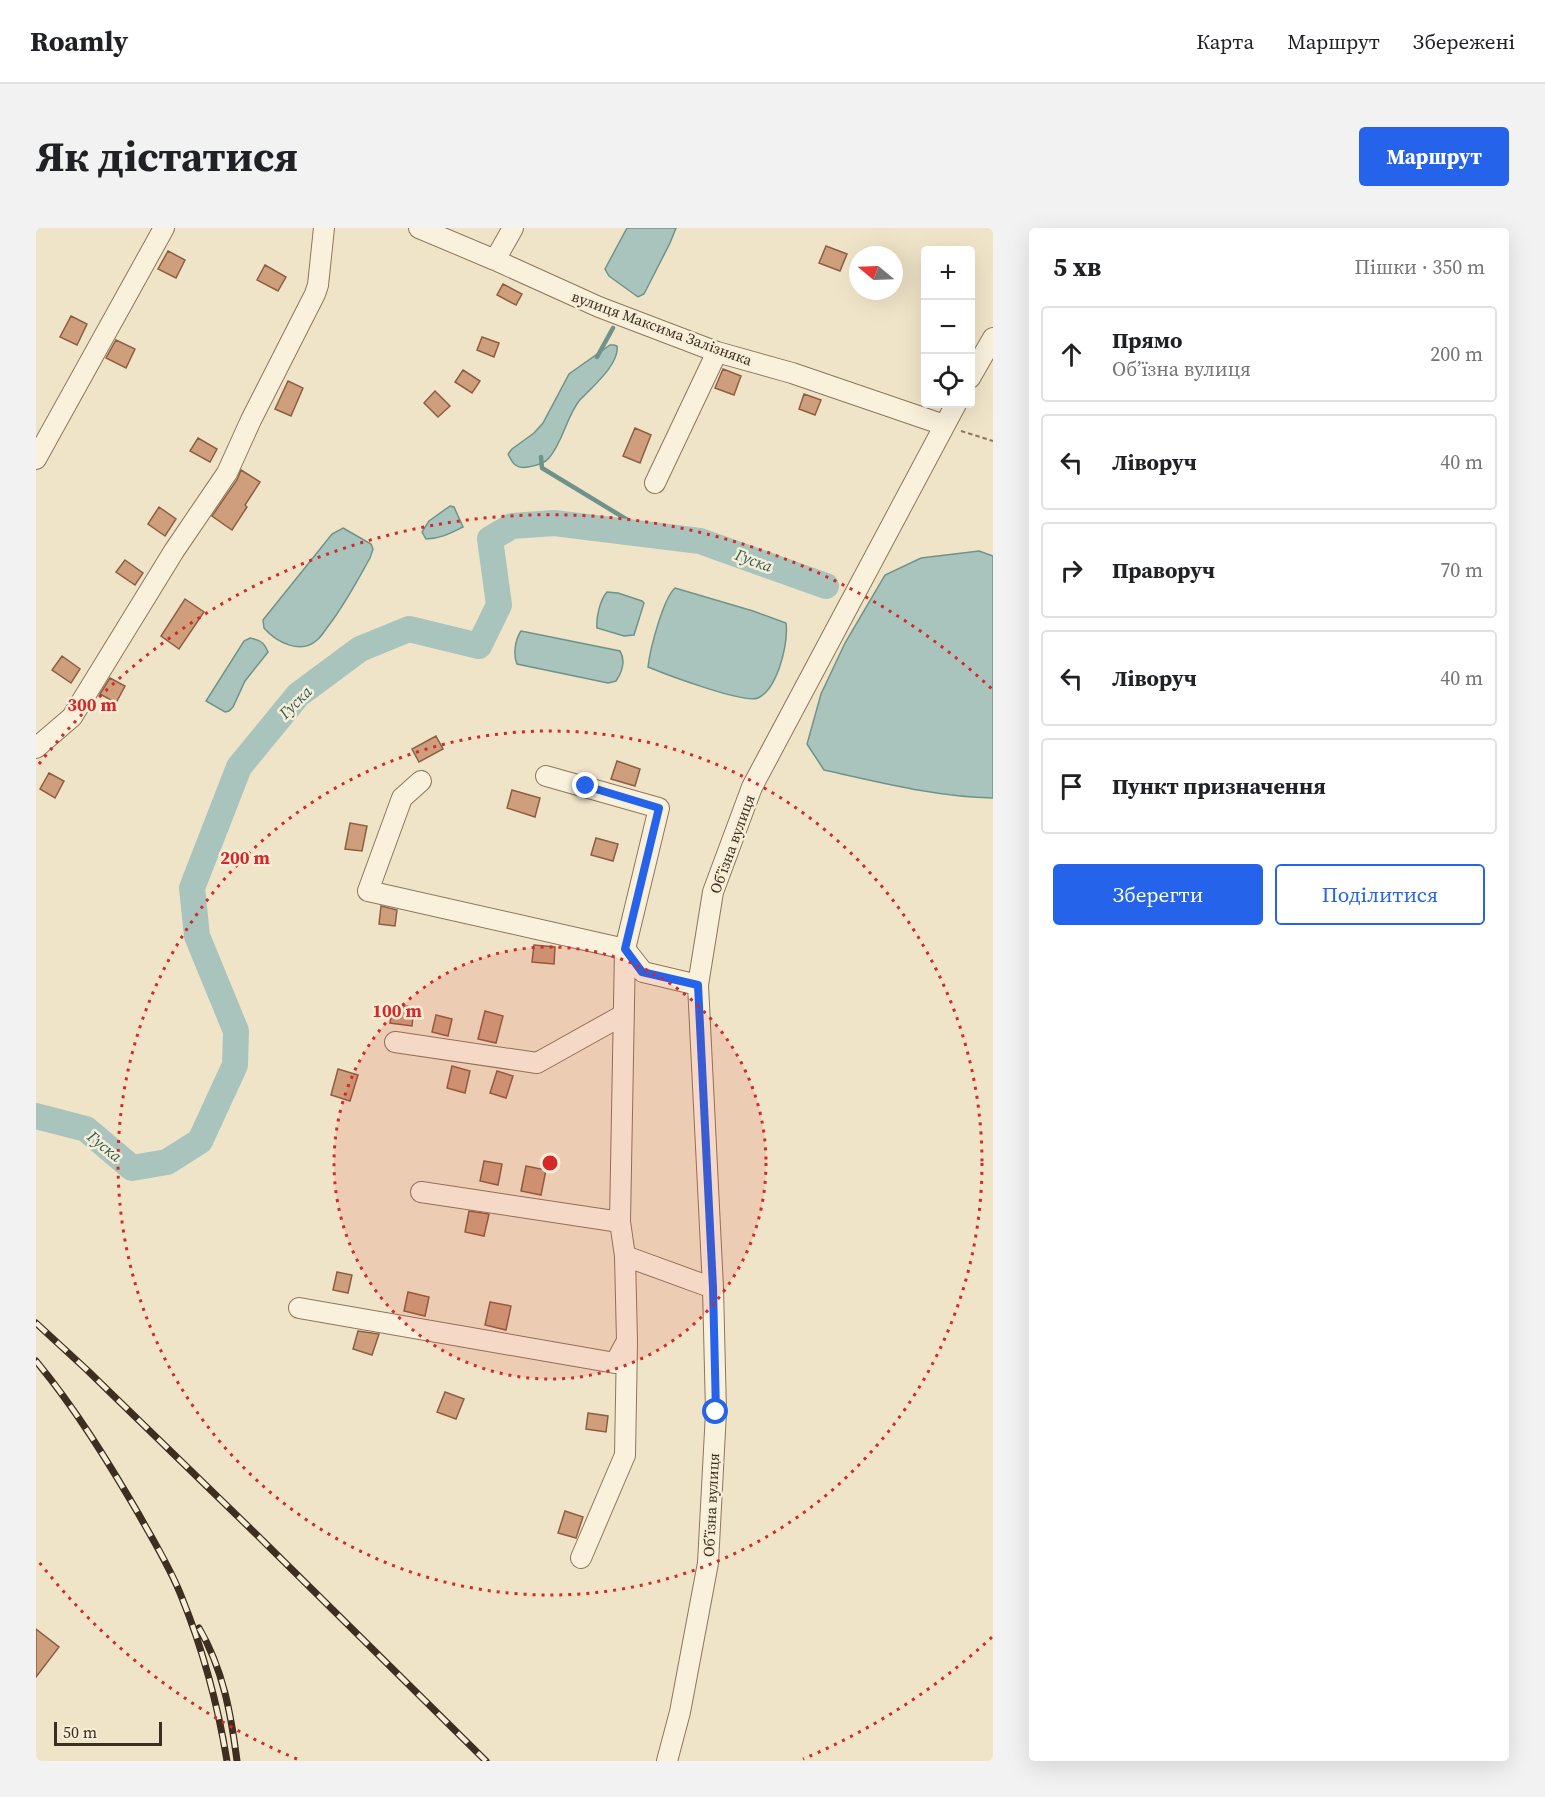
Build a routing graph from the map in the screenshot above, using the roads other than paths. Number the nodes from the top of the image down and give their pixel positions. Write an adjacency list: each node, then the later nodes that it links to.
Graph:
1 (164, 228): 11 (street)
2 (324, 228): 13 (street)
3 (421, 228): 5 (street, вулиця Максима Залізняка)
4 (513, 228): 5 (street)
5 (495, 260): 7 (street, вулиця Максима Залізняка)
6 (993, 338): 8 (street)
7 (717, 352): 10 (street, вулиця Максима Залізняка); 12 (street)
8 (975, 369)
9 (954, 408): 10 (street, Обʼїзна вулиця)
10 (944, 425): 17 (street, Обʼїзна вулиця)
11 (36, 459)
12 (655, 483)
13 (36, 748)
14 (546, 776): 16 (street)
15 (421, 781): 16 (street)
16 (625, 949): 17 (street); 18 (street)
17 (698, 985): 23 (street, Обʼїзна вулиця)
18 (623, 1015): 19 (street); 21 (street)
19 (395, 1042)
20 (420, 1192): 21 (street)
21 (620, 1222): 22 (street)
22 (625, 1256): 23 (street); 25 (street)
23 (713, 1288): 27 (street, Обʼїзна вулиця)
24 (299, 1308): 25 (street)
25 (627, 1341): 26 (street)
26 (581, 1558)
27 (667, 1761)

